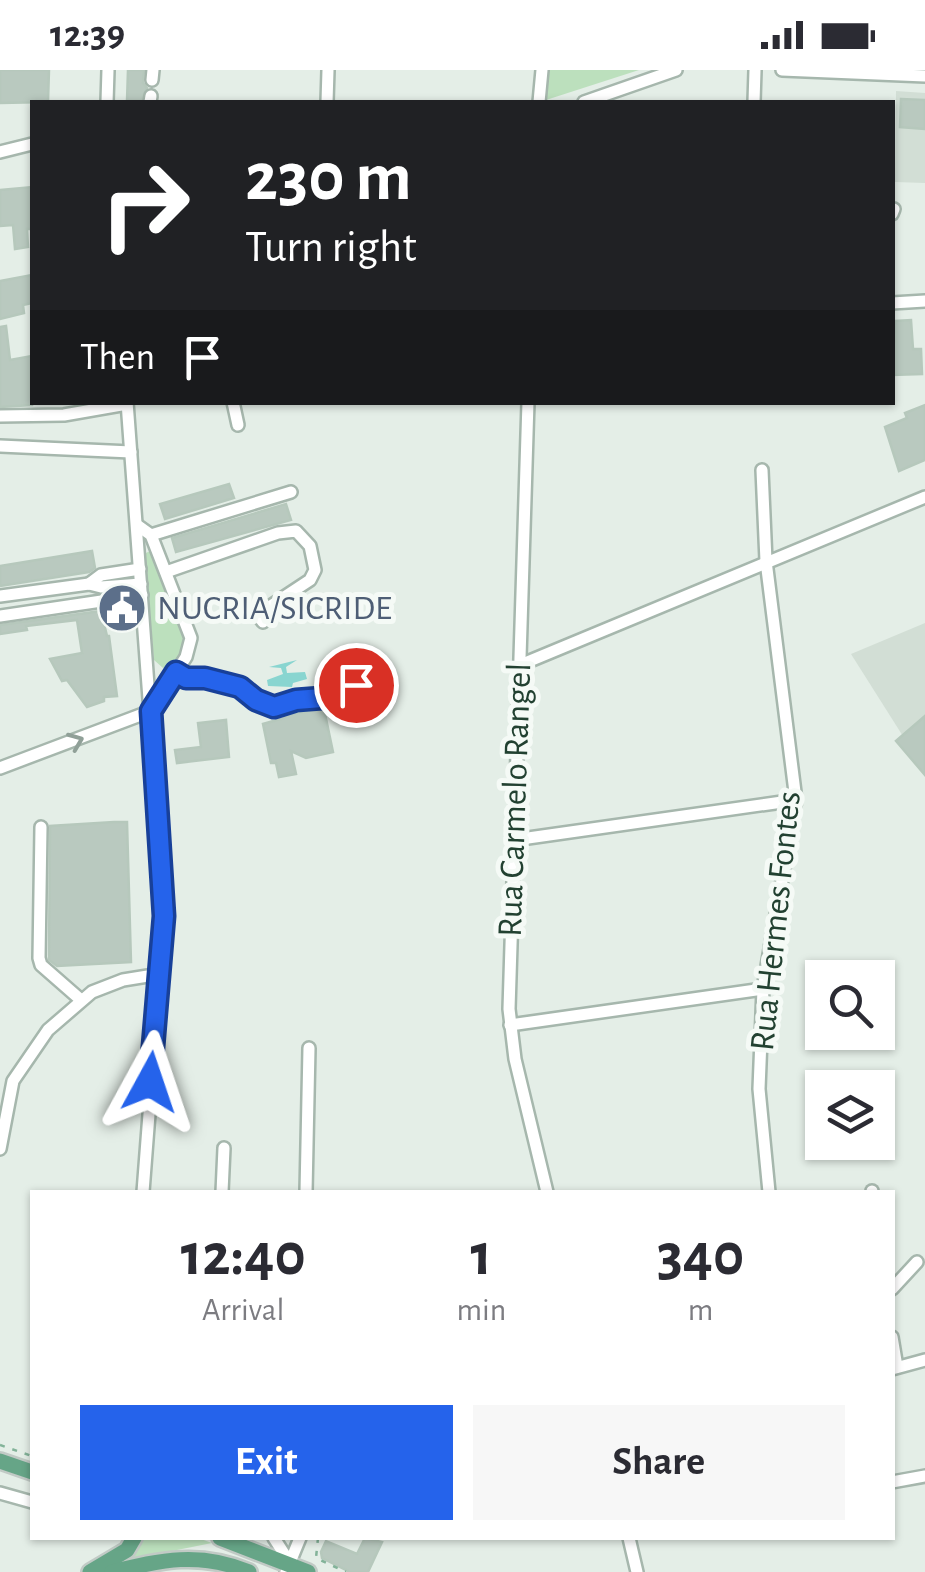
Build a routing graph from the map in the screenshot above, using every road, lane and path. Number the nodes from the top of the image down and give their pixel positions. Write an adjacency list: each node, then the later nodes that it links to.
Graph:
1 (108, 70): 8 (street)
2 (328, 70): 9 (street)
3 (542, 70): 10 (street)
4 (672, 70): 11 (street)
5 (755, 70): 12 (street)
6 (782, 70): 7 (street)
7 (925, 76)
8 (107, 100)
9 (327, 100)
10 (539, 100)
11 (590, 100)
12 (754, 100)
13 (30, 144): 14 (street)
14 (0, 152)
15 (925, 301): 16 (street)
16 (895, 303)
17 (116, 405): 21 (street)
18 (127, 405): 24 (street)
19 (234, 405): 22 (street)
20 (528, 405): 38 (street, Rua Carmelo Rangel)
21 (0, 416)
22 (238, 424)
23 (0, 446): 24 (street)
24 (131, 452): 28 (street)
25 (762, 470): 30 (street, Rua Hermes Fontes)
26 (291, 492): 29 (street)
27 (925, 498): 30 (street)
28 (137, 525): 29 (street); 31 (street)
29 (151, 535): 32 (street)
30 (766, 561): 38 (street); 43 (street, Rua Hermes Fontes)
31 (140, 569): 33 (street); 34 (street)
32 (166, 572): 36 (street); 40 (street)
33 (89, 584): 34 (street); 35 (street)
34 (142, 590): 37 (street); 41 (street)
35 (0, 596)
36 (266, 608)
37 (0, 616)
38 (520, 665): 45 (street, Rua Carmelo Rangel)
39 (356, 666): 40 (street)
40 (176, 672): 41 (street)
41 (151, 711): 42 (street, one-way to 41); 46 (street)
42 (0, 768)
43 (796, 800): 45 (street); 47 (street, Rua Hermes Fontes)
44 (41, 827): 48 (street)
45 (514, 840): 49 (street, Rua Carmelo Rangel)
46 (160, 974): 48 (street); 53 (street)
47 (763, 989): 49 (street); 57 (street, Rua Hermes Fontes)
48 (81, 1000): 52 (street)
49 (510, 1025): 56 (street, Rua Carmelo Rangel)
50 (309, 1048): 55 (street)
51 (224, 1148): 54 (street)
52 (0, 1149)
53 (144, 1190)
54 (222, 1190)
55 (306, 1190)
56 (547, 1190)
57 (769, 1190)
58 (916, 1262): 59 (street)
59 (895, 1286)
60 (925, 1360): 61 (street)
61 (895, 1368)
62 (0, 1445): 63 (path)
63 (30, 1455)
64 (0, 1461): 65 (main road)
65 (30, 1471)
66 (925, 1476): 67 (street)
67 (895, 1481)
68 (0, 1492): 69 (street)
69 (30, 1501)
70 (133, 1540): 78 (main road)
71 (275, 1540): 77 (street)
72 (299, 1540): 77 (street)
73 (317, 1540): 82 (path)
74 (629, 1540): 83 (street)
75 (241, 1541): 77 (main road)
76 (169, 1565): 79 (main road); 80 (main road)
77 (288, 1567): 81 (main road)
78 (90, 1572)
79 (112, 1572)
80 (248, 1572)
81 (308, 1572)
82 (346, 1572)
83 (637, 1572)

